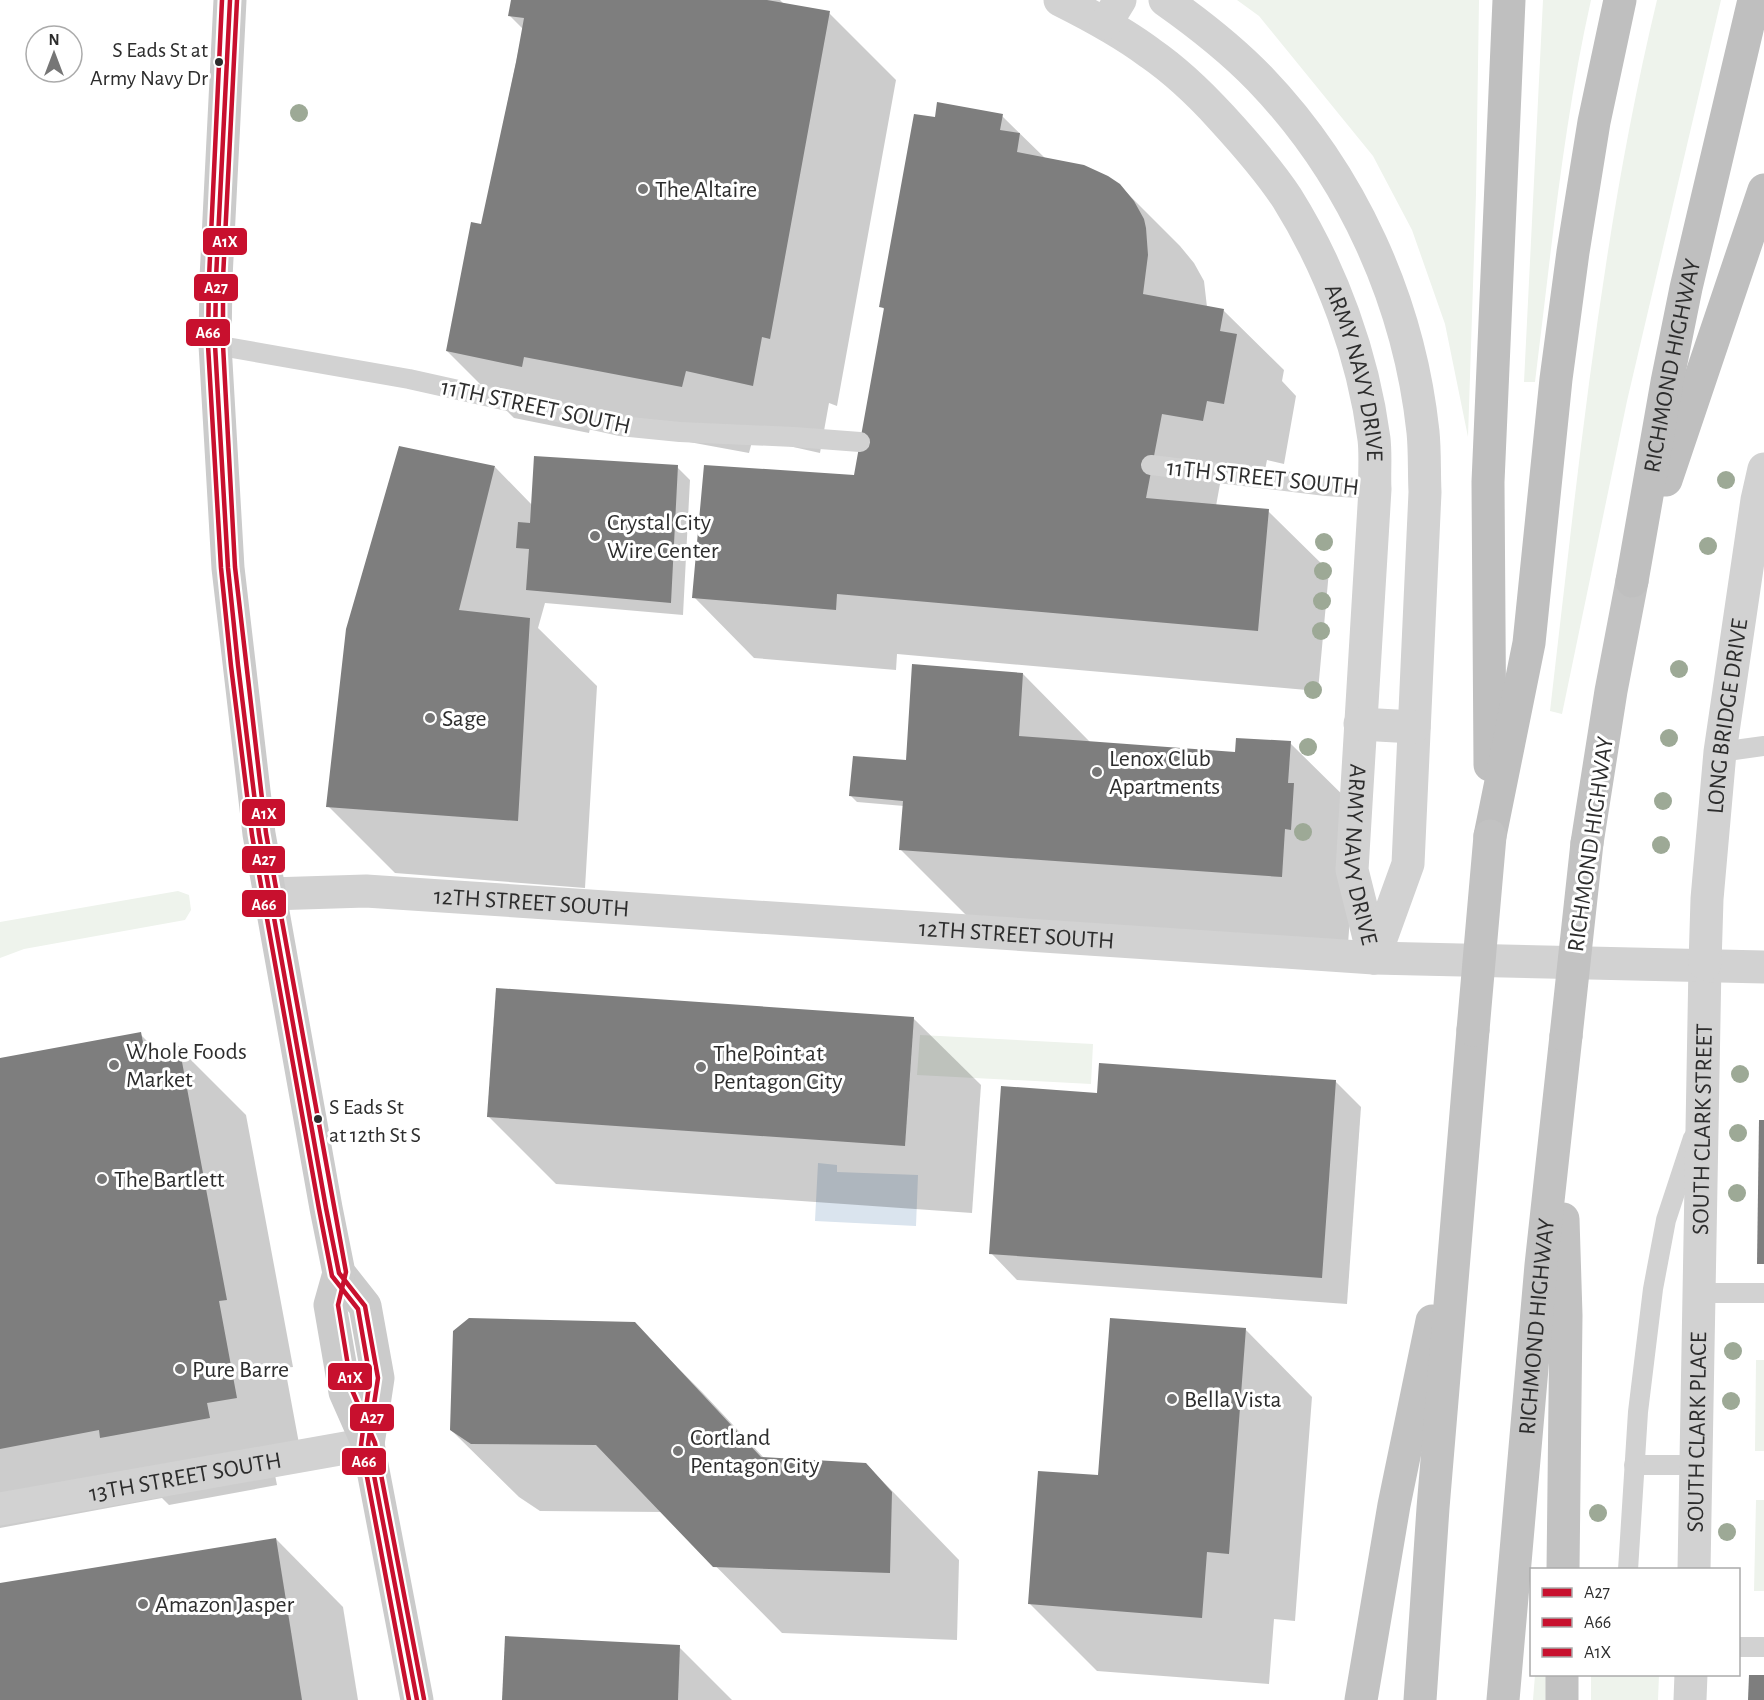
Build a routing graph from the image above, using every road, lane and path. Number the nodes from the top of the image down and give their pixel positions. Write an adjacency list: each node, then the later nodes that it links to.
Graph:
1 (230, 0): 9 (main road)
2 (1060, 0): 7 (street, ARMY NAVY DRIVE)
3 (1165, 0): 10 (street, ARMY NAVY DRIVE)
4 (1509, 0): 21 (highway)
5 (1620, 0): 21 (highway)
6 (1754, 0): 16 (highway, RICHMOND HIGHWAY)
7 (1113, 12): 11 (street, ARMY NAVY DRIVE)
8 (1764, 190): 16 (highway)
9 (215, 345): 12 (lane, 11TH STREET SOUTH); 22 (main road)
10 (1423, 434): 11 (street); 18 (street, ARMY NAVY DRIVE)
11 (1374, 441): 15 (street, ARMY NAVY DRIVE)
12 (860, 442)
13 (1151, 465): 15 (lane, 11TH STREET SOUTH)
14 (1764, 469): 20 (street, LONG BRIDGE DRIVE)
15 (1374, 489): 17 (street, ARMY NAVY DRIVE)
16 (1632, 581): 26 (highway, RICHMOND HIGHWAY, bridge)
17 (1360, 724): 18 (street); 23 (street, ARMY NAVY DRIVE)
18 (1414, 728): 23 (street, ARMY NAVY DRIVE)
19 (1764, 746): 20 (lane)
20 (1720, 752): 24 (street, LONG BRIDGE DRIVE)
21 (1490, 836): 28 (highway, bridge)
22 (270, 894): 23 (street, 12TH STREET SOUTH); 31 (main road)
23 (1374, 958): 24 (street, 12TH STREET SOUTH)
24 (1705, 964): 25 (street, 12TH STREET SOUTH); 27 (street, SOUTH CLARK STREET)
25 (1764, 967)
26 (1559, 1095): 35 (highway); 45 (highway, RICHMOND HIGHWAY)
27 (1703, 1107): 29 (street, SOUTH CLARK STREET); 32 (lane)
28 (1461, 1185): 43 (highway); 44 (highway)
29 (1700, 1293): 30 (lane); 33 (street, SOUTH CLARK PLACE)
30 (1764, 1293)
31 (368, 1444): 34 (street, 13TH STREET SOUTH); 42 (main road)
32 (1634, 1465): 33 (lane); 36 (lane)
33 (1697, 1465): 37 (street, SOUTH CLARK PLACE)
34 (0, 1509)
35 (1563, 1568)
36 (1628, 1568)
37 (1694, 1568)
38 (1740, 1647): 39 (lane)
39 (1764, 1647)
40 (1562, 1676): 46 (highway)
41 (1691, 1676): 47 (street)
42 (417, 1700)
43 (1361, 1700)
44 (1420, 1700)
45 (1503, 1700)
46 (1562, 1700)
47 (1690, 1700)

